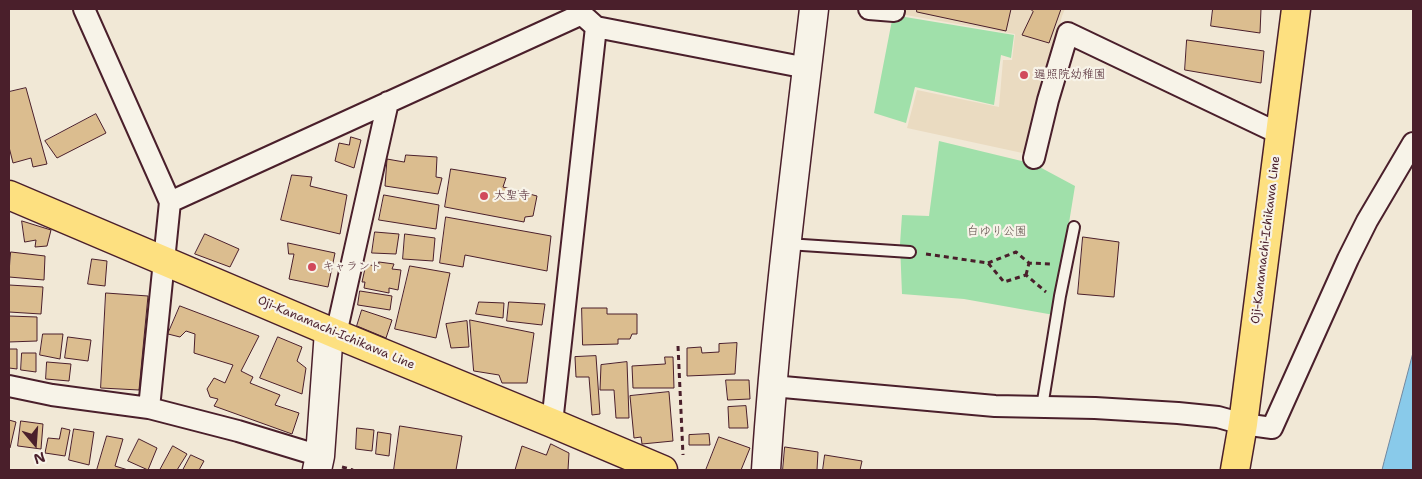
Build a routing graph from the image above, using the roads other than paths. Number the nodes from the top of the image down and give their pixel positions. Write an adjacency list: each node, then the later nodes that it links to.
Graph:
1 (84, 9): 13 (street)
2 (814, 9): 7 (street)
3 (869, 9): 5 (street)
4 (1296, 9): 9 (main road, Oji-Kanamachi-Ichikawa Line)
5 (894, 11)
6 (586, 17): 7 (street); 8 (street); 23 (street)
7 (807, 68): 15 (street)
8 (388, 102): 13 (street); 18 (street)
9 (1280, 134): 11 (street); 24 (main road, Oji-Kanamachi-Ichikawa Line)
10 (1413, 143): 24 (street)
11 (1034, 158)
12 (9, 196): 17 (main road, Oji-Kanamachi-Ichikawa Line)
13 (170, 202): 17 (street)
14 (1074, 227): 21 (lane)
15 (786, 244): 16 (lane); 20 (street)
16 (910, 252)
17 (163, 260): 18 (main road, Oji-Kanamachi-Ichikawa Line); 22 (street)
18 (332, 333): 23 (main road, Oji-Kanamachi-Ichikawa Line); 25 (street)
19 (9, 386): 22 (street)
20 (772, 386): 21 (street); 27 (street)
21 (1042, 407): 24 (street)
22 (149, 408): 25 (street)
23 (552, 423): 26 (main road, Oji-Kanamachi-Ichikawa Line)
24 (1243, 424): 28 (main road, Oji-Kanamachi-Ichikawa Line)
25 (319, 463)
26 (673, 466)
27 (766, 470)
28 (1235, 470)

